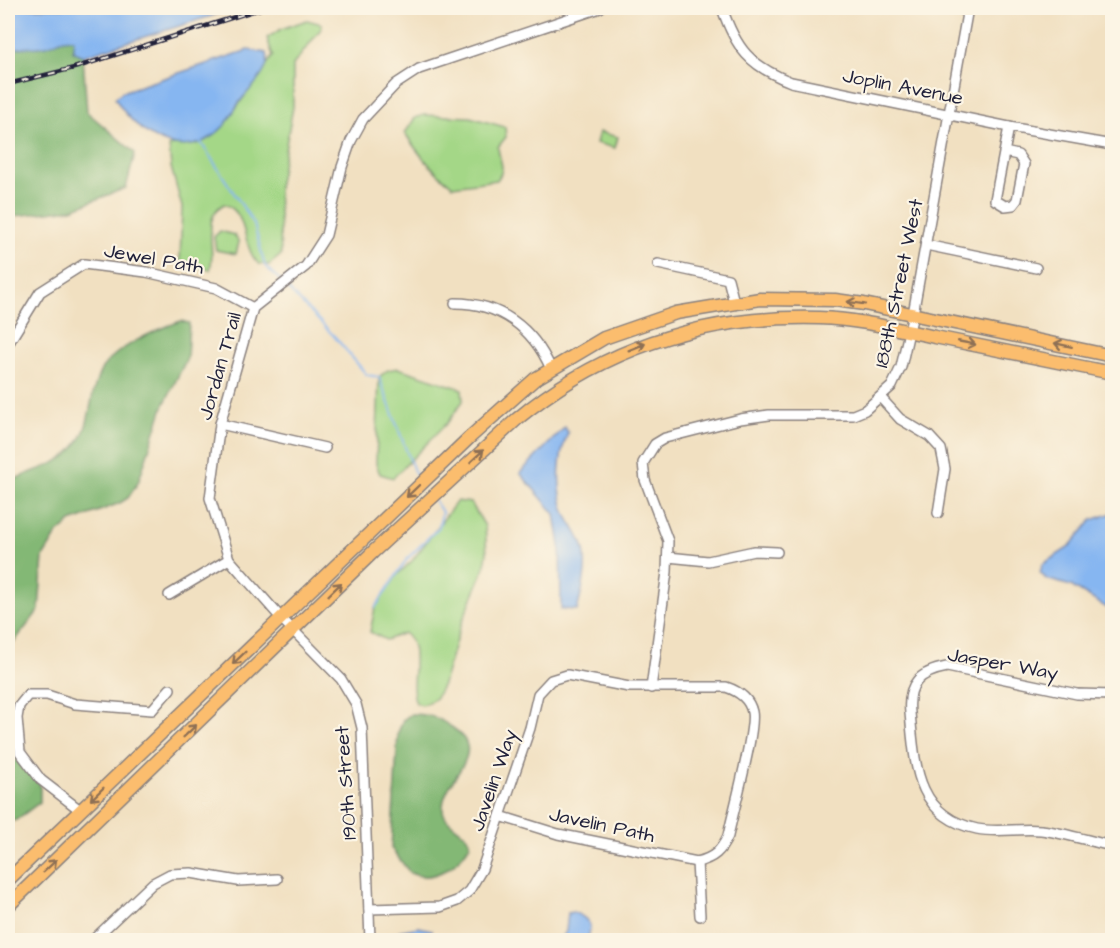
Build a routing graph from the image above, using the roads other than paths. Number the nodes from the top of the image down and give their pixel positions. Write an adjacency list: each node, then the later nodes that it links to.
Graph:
1 (600, 8): 13 (street, Jordan Trail)
2 (722, 8): 4 (street, Joplin Avenue)
3 (968, 8): 4 (street, 188th Street West)
4 (949, 113): 5 (street, Joplin Avenue); 8 (street, 188th Street West)
5 (1009, 127): 6 (street, Joplin Avenue); 7 (street)
6 (1113, 145)
7 (1004, 152): 7 (street)
8 (926, 244): 10 (street); 14 (street, 188th Street West)
9 (658, 264): 11 (street)
10 (1036, 268)
11 (734, 302): 14 (main road, one-way to 11); 17 (main road)
12 (455, 303): 17 (street)
13 (253, 308): 15 (street, Jewel Path); 20 (street, Jordan Trail)
14 (911, 323): 16 (main road, one-way to 14); 18 (main road, one-way to 18); 19 (street, 188th Street West); 28 (main road, one-way to 14)
15 (8, 344)
16 (1113, 356)
17 (550, 369): 27 (main road, one-way to 27)
18 (1113, 373)
19 (881, 398): 22 (street); 24 (street, 188th Street West)
20 (220, 424): 21 (street); 25 (street, Jordan Trail)
21 (325, 448)
22 (938, 513)
23 (777, 552): 24 (street)
24 (668, 557): 29 (street, 188th Street West)
25 (229, 559): 26 (street); 27 (street, Jordan Trail)
26 (169, 595)
27 (281, 618): 28 (street, 190th Street); 32 (main road, one-way to 32)
28 (293, 630): 38 (main road, one-way to 28); 39 (street, 190th Street)
29 (651, 688): 33 (street, Javelin Way); 35 (street, Javelin Way)
30 (170, 689): 32 (street)
31 (1113, 695): 34 (street, Jasper Way)
32 (80, 810): 37 (main road)
33 (500, 816): 35 (street, Javelin Path); 39 (street, Javelin Way)
34 (1113, 846)
35 (697, 862): 40 (street)
36 (277, 879): 41 (street)
37 (8, 880)
38 (8, 906)
39 (369, 909): 42 (street, 190th Street)
40 (700, 916)
41 (93, 940)
42 (370, 940)

